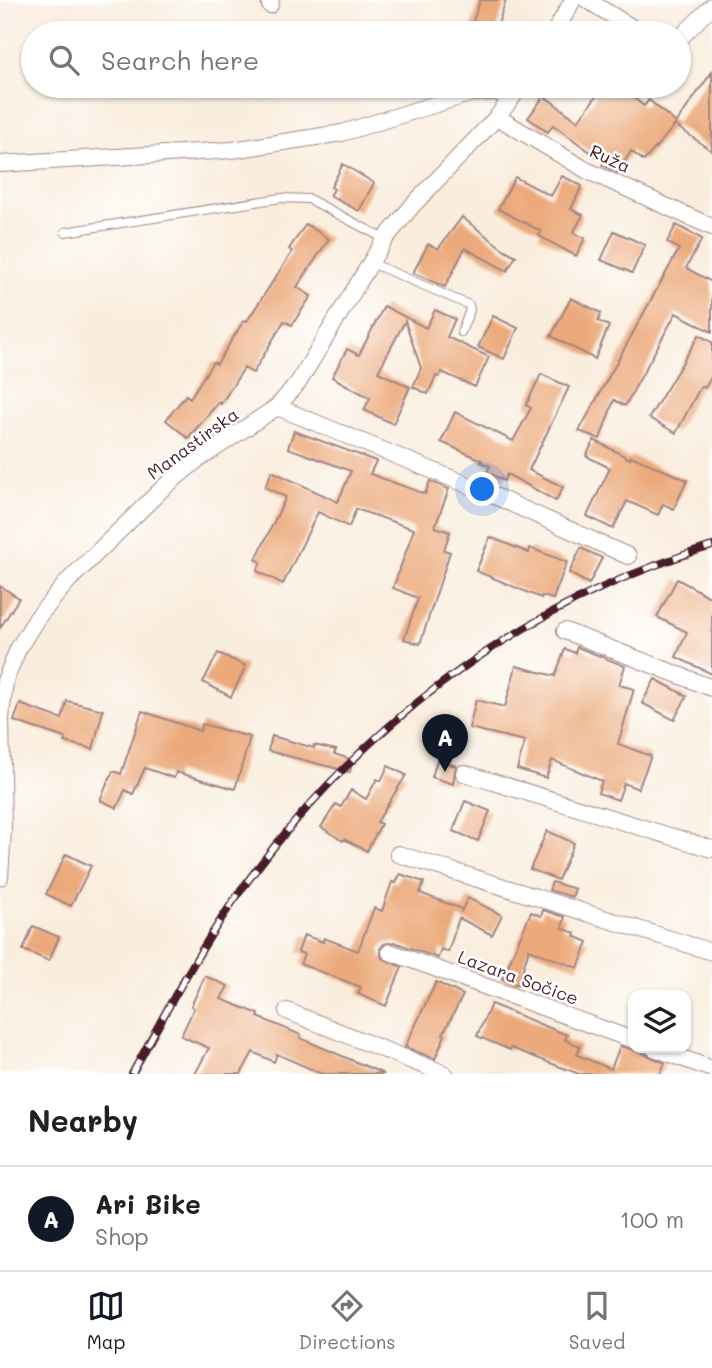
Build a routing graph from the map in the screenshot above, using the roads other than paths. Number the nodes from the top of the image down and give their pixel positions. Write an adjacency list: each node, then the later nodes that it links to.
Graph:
1 (573, 0): 4 (street)
2 (587, 0): 5 (street)
3 (712, 6): 6 (street)
4 (561, 21)
5 (621, 21)
6 (691, 27)
7 (456, 98): 10 (street)
8 (512, 98): 9 (street, Manastirska)
9 (497, 117): 11 (street, Ruža); 13 (street, Manastirska)
10 (0, 164)
11 (712, 227)
12 (65, 232): 13 (lane)
13 (385, 239): 14 (street, Manastirska)
14 (371, 262): 15 (lane); 16 (street, Manastirska)
15 (461, 332)
16 (277, 407): 17 (street); 21 (street, Manastirska)
17 (628, 556)
18 (565, 631): 19 (street)
19 (712, 688)
20 (464, 773): 22 (street)
21 (1, 775): 24 (street, Manastirska)
22 (712, 849)
23 (398, 854): 26 (street)
24 (0, 877)
25 (390, 952): 28 (street, Lazara Sočice)
26 (712, 952)
27 (287, 1011): 31 (street)
28 (628, 1038)
29 (668, 1053): 30 (street)
30 (712, 1069)
31 (445, 1074)

